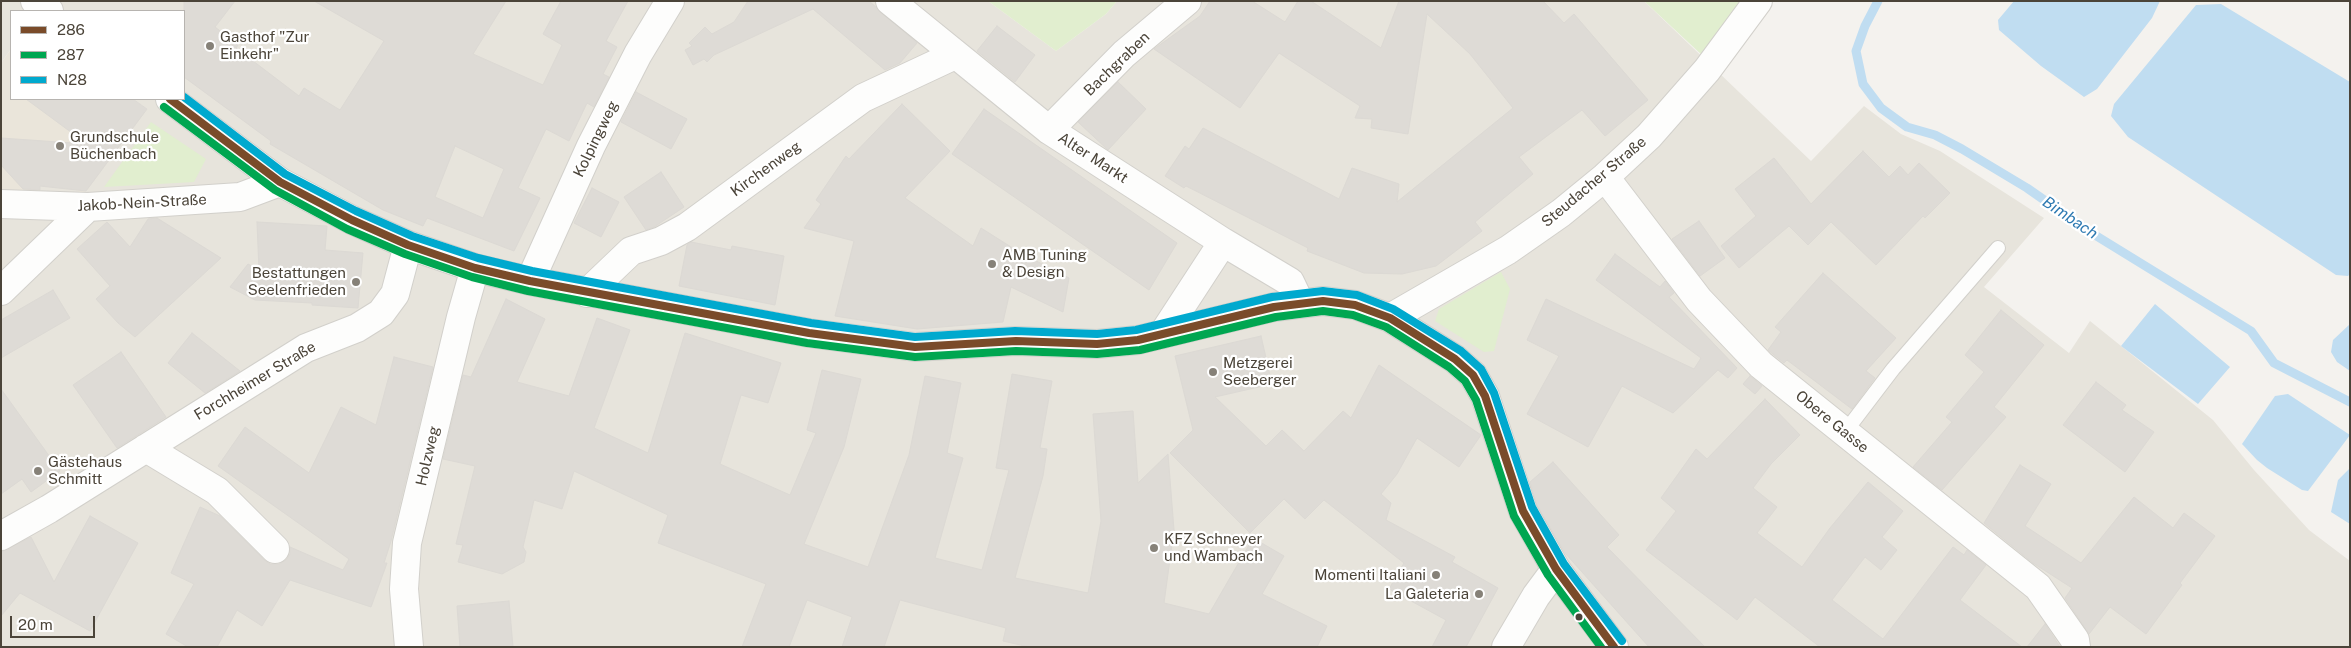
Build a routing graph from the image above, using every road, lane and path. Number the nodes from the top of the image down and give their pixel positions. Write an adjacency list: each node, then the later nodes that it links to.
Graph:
1 (35, 1): 6 (street)
2 (670, 1): 18 (street, Kolpingweg)
3 (890, 1): 7 (street, Alter Markt)
4 (1187, 1): 9 (street, Bachgraben)
5 (1758, 1): 10 (street, Steudacher Straße)
6 (48, 10)
7 (955, 55): 9 (street, Alter Markt); 20 (street, Kirchenweg)
8 (171, 100): 11 (street)
9 (1049, 130): 14 (street, Alter Markt)
10 (1606, 177): 22 (street, Steudacher Straße); 24 (street, Obere Gasse)
11 (280, 182): 13 (street, Jakob-Nein-Straße); 15 (street)
12 (1, 204): 13 (street, Jakob-Nein-Straße)
13 (88, 207): 19 (street)
14 (1223, 242): 21 (street, Alter Markt); 23 (street)
15 (408, 246): 17 (street); 25 (street, Forchheimer Straße)
16 (1998, 248): 24 (lane)
17 (475, 268): 18 (street); 29 (street, Holzweg)
18 (530, 281): 20 (street)
19 (1, 291)
20 (587, 293): 23 (street)
21 (1300, 304): 22 (street); 23 (street)
22 (1390, 318): 28 (street)
23 (1163, 334)
24 (1845, 432): 32 (street, Obere Gasse)
25 (146, 448): 26 (street, Forchheimer Straße); 27 (street)
26 (1, 536)
27 (275, 549)
28 (1556, 569): 30 (street); 31 (street)
29 (409, 647)
30 (1506, 647)
31 (1614, 647)
32 (2076, 647)

